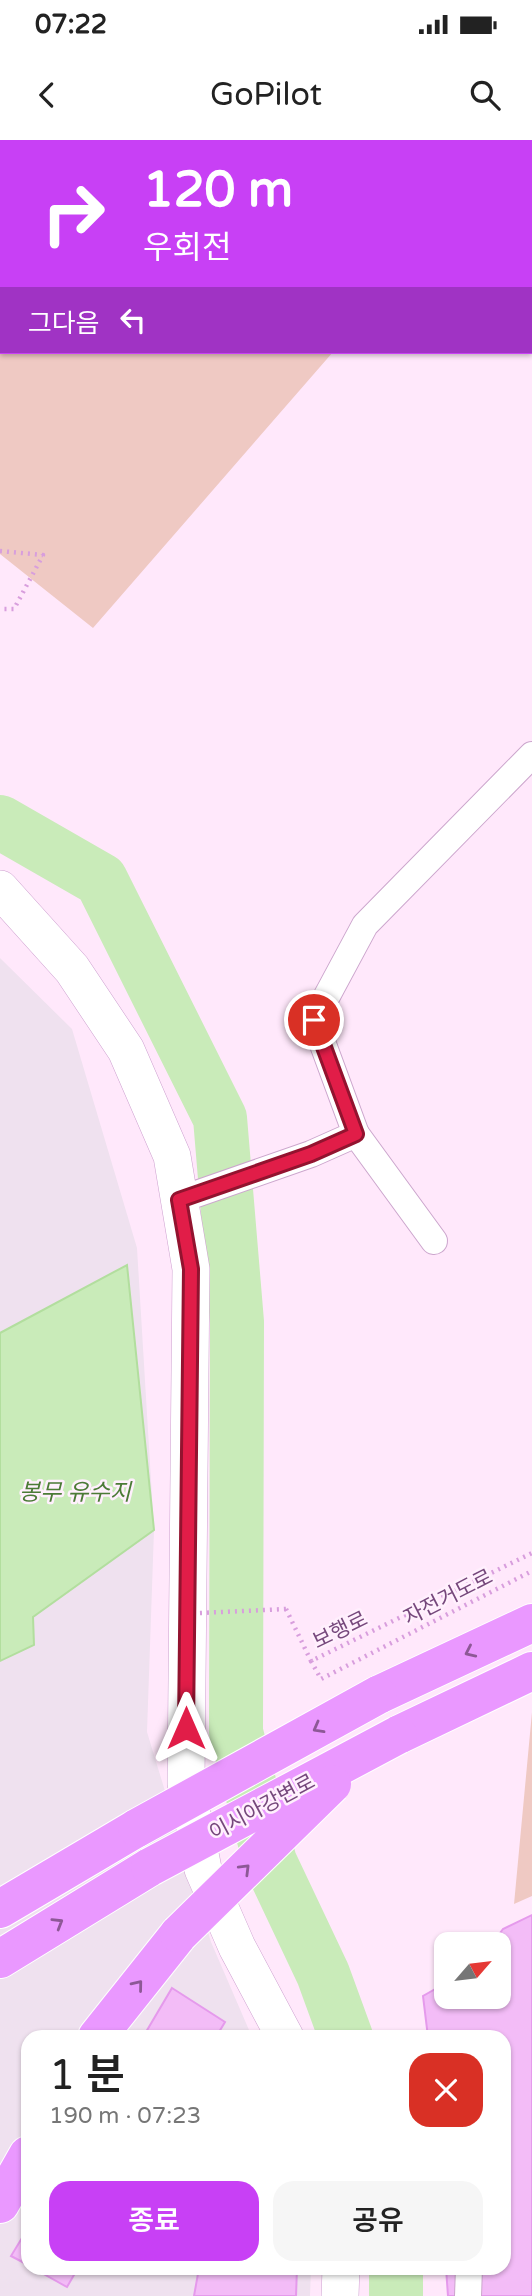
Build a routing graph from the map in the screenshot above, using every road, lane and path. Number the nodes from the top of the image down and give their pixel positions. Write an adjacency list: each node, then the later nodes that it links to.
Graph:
1 (0, 551): 2 (path)
2 (0, 609)
3 (532, 755): 5 (street)
4 (0, 889): 6 (street)
5 (356, 1134): 6 (street); 7 (street)
6 (179, 1200): 18 (street)
7 (434, 1241)
8 (532, 1553): 12 (path, 보행로)
9 (532, 1572): 12 (path, 자전거도로)
10 (178, 1614): 12 (path, 보행로, bridge)
11 (532, 1623): 15 (highway, 이시아강변로, one-way to 15, bridge)
12 (311, 1661)
13 (532, 1671): 14 (highway, 이시아강변로, bridge)
14 (364, 1753): 16 (highway, 이시아강변로, one-way to 14, bridge); 17 (highway, one-way to 14, bridge)
15 (0, 1909)
16 (0, 1959)
17 (103, 2030)
18 (281, 2030)
19 (21, 2167): 20 (highway)
20 (0, 2204)
21 (341, 2275): 23 (street)
22 (468, 2275): 24 (street)
23 (340, 2296)
24 (468, 2296)

